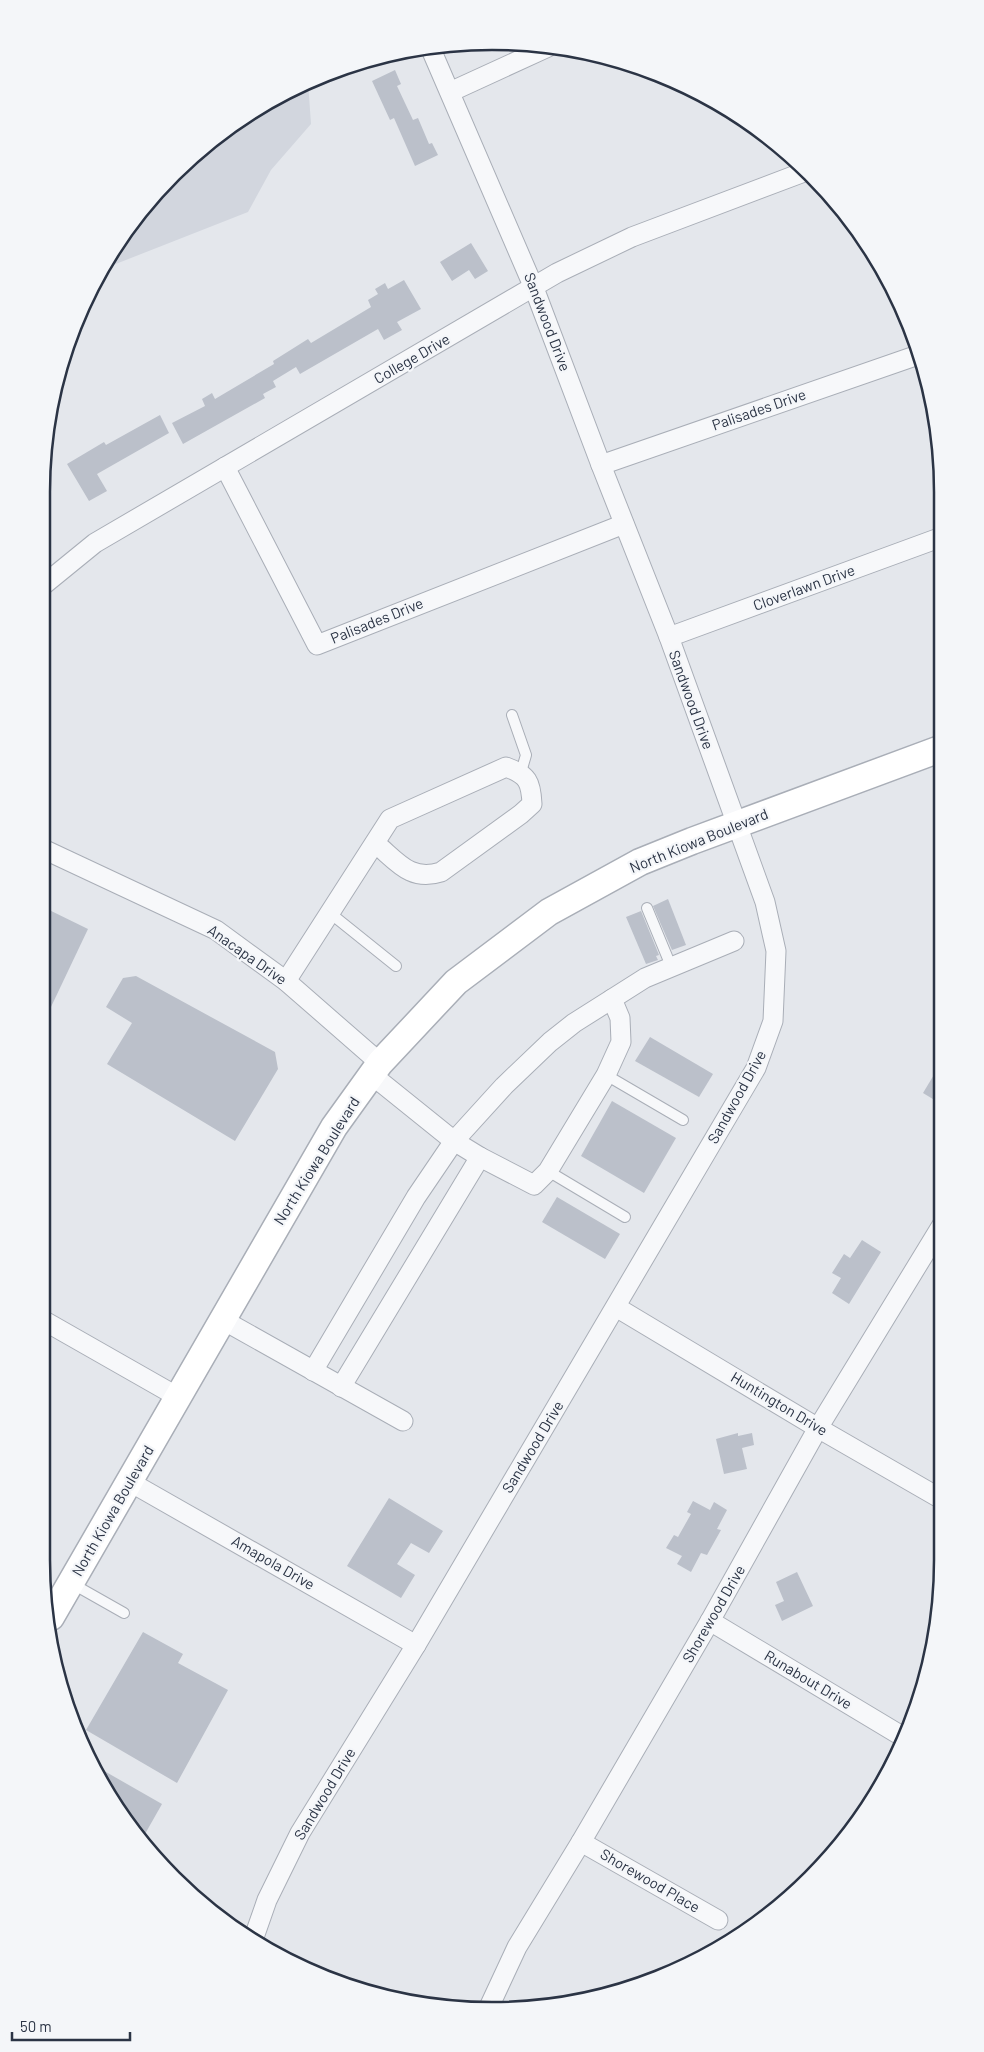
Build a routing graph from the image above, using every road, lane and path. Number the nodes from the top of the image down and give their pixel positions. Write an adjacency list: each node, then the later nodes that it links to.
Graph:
1 (536, 53): 3 (street)
2 (433, 54): 3 (street, Sandwood Drive)
3 (450, 92): 5 (street, Sandwood Drive)
4 (799, 174): 5 (street, College Drive)
5 (534, 288): 7 (street, Sandwood Drive); 8 (street, College Drive)
6 (913, 357): 7 (street, Palisades Drive)
7 (601, 465): 9 (street, Sandwood Drive)
8 (225, 467): 9 (street, Palisades Drive); 11 (street, College Drive)
9 (624, 524): 12 (street, Sandwood Drive)
10 (934, 540): 12 (street, Cloverlawn Drive)
11 (50, 580)
12 (668, 637): 16 (street, Sandwood Drive)
13 (512, 715): 15 (lane)
14 (934, 751): 16 (street, North Kiowa Boulevard)
15 (521, 772): 17 (street); 17 (street)
16 (736, 824): 26 (street, North Kiowa Boulevard); 34 (street, Sandwood Drive)
17 (375, 843): 20 (street)
18 (50, 852): 24 (street, Anacapa Drive)
19 (647, 908): 23 (lane)
20 (330, 913): 22 (lane); 24 (street)
21 (734, 941): 23 (street)
22 (396, 966)
23 (671, 966): 25 (street)
24 (286, 981): 26 (street, Anacapa Drive)
25 (612, 999): 27 (street); 29 (street)
26 (376, 1069): 29 (street, Anacapa Drive); 35 (street, North Kiowa Boulevard)
27 (606, 1075): 28 (lane); 31 (street)
28 (683, 1120)
29 (454, 1141): 30 (street, Anacapa Drive); 37 (street)
30 (480, 1156): 31 (street, Anacapa Drive); 38 (street)
31 (548, 1171): 32 (lane)
32 (625, 1217)
33 (934, 1243): 41 (street, Shorewood Drive)
34 (616, 1307): 41 (street, Huntington Drive); 48 (street, Sandwood Drive)
35 (223, 1320): 37 (street); 39 (street, North Kiowa Boulevard)
36 (50, 1324): 39 (street)
37 (313, 1371): 38 (street)
38 (341, 1387): 40 (street)
39 (178, 1397): 42 (street, North Kiowa Boulevard)
40 (403, 1422)
41 (818, 1428): 43 (street, Huntington Drive); 47 (street, Shorewood Drive)
42 (130, 1482): 44 (street, North Kiowa Boulevard); 48 (street, Amapola Drive)
43 (934, 1495)
44 (71, 1583): 45 (street, North Kiowa Boulevard); 46 (lane)
45 (53, 1613)
46 (124, 1613)
47 (710, 1621): 49 (street, Runabout Drive); 50 (street, Shorewood Drive)
48 (416, 1645): 52 (street, Sandwood Drive)
49 (898, 1734)
50 (581, 1842): 51 (street, Shorewood Place); 53 (street, Shorewood Drive)
51 (718, 1920)
52 (255, 1934)
53 (491, 2002)

